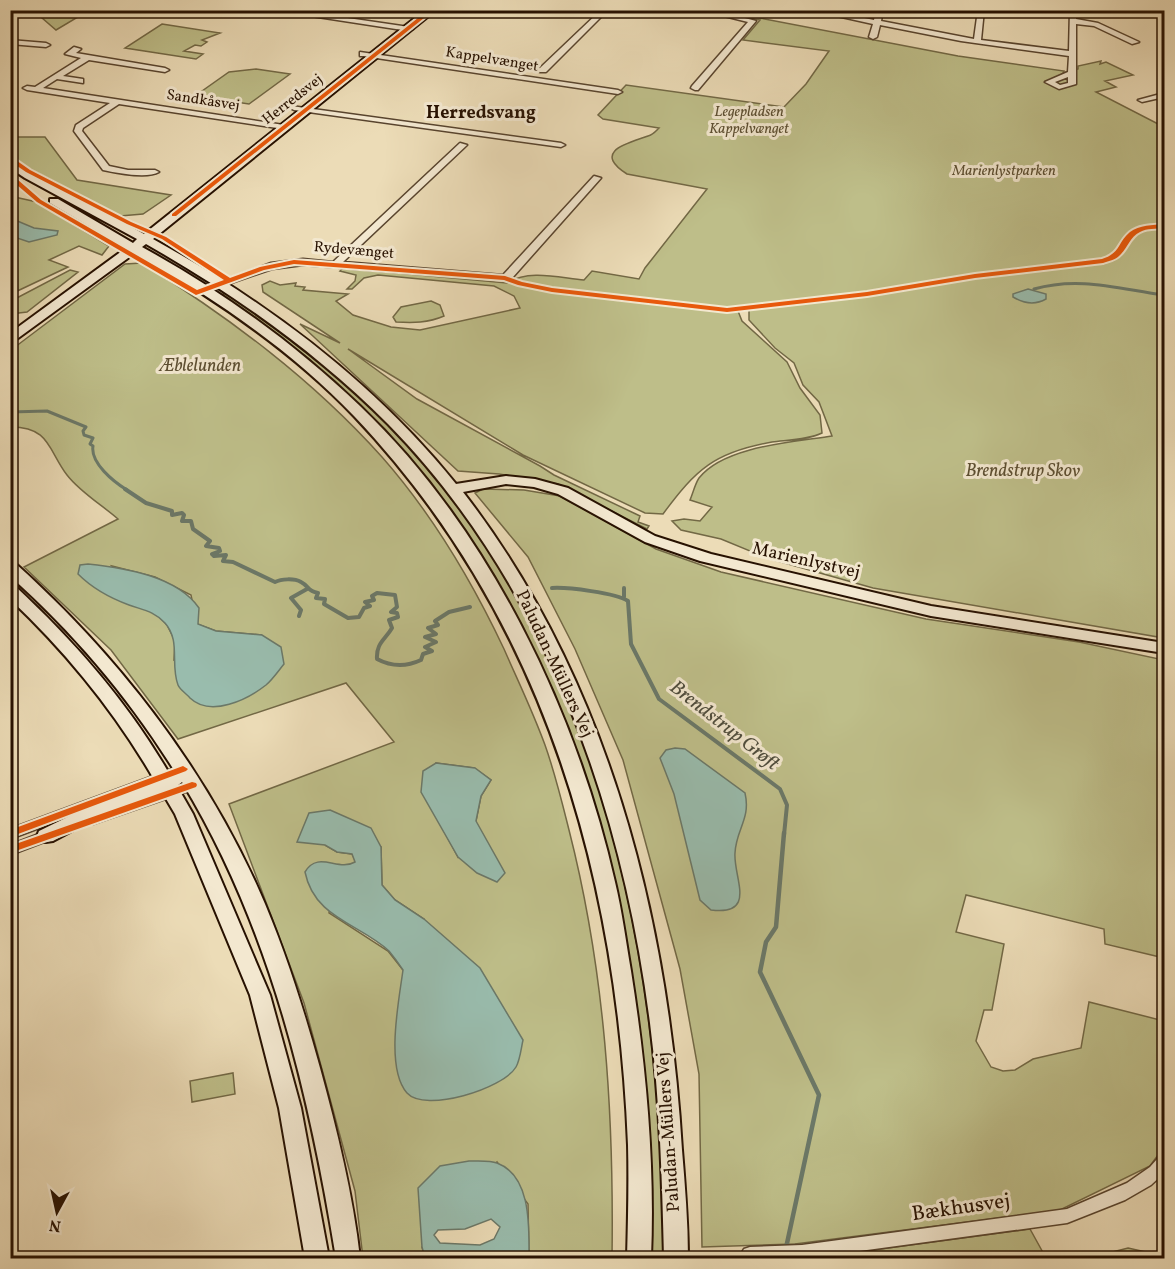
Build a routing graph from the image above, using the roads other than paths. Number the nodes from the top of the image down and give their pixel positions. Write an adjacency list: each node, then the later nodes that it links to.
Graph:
1 (275, 10): 16 (street)
2 (419, 10): 16 (street, Herredsvej)
3 (432, 10): 16 (street, Herredsvej)
4 (605, 10): 27 (street)
5 (703, 10): 32 (street)
6 (813, 10): 15 (street)
7 (880, 10): 15 (street)
8 (981, 10): 18 (street)
9 (1073, 10): 14 (street)
10 (1160, 10): 12 (street)
11 (15, 11): 13 (street)
12 (1164, 12)
13 (10, 14)
14 (1073, 21): 20 (street); 23 (street)
15 (877, 23): 17 (street); 18 (street)
16 (403, 28): 24 (street, Herredsvej)
17 (873, 37)
18 (977, 41): 23 (street)
19 (10, 42): 21 (street)
20 (1135, 42)
21 (46, 45)
22 (77, 49): 25 (street, Sandkåsvej)
23 (1072, 54): 28 (street)
24 (369, 55): 34 (street, Kappelvænget); 38 (street, Herredsvej); 39 (street, Herredsvej)
25 (88, 57): 26 (street, Sandkåsvej); 29 (street)
26 (165, 70)
27 (543, 70)
28 (1072, 73)
29 (56, 77): 30 (street); 33 (street)
30 (80, 81)
31 (27, 88): 33 (street, Sandkåsvej)
32 (694, 88)
33 (37, 89): 37 (street, Sandkåsvej)
34 (618, 92)
35 (1164, 95): 36 (street)
36 (1142, 100)
37 (117, 102): 40 (street, Sandkåsvej); 45 (street)
38 (294, 108): 39 (street); 40 (street, Herredsvej)
39 (306, 109): 40 (street, Herredsvej); 42 (street)
40 (278, 126): 47 (street, Herredsvej)
41 (463, 145): 48 (street, Rydevænget)
42 (561, 145)
43 (10, 163): 47 (street, Paludan-Müllers Vej)
44 (10, 172): 47 (street, Paludan-Müllers Vej)
45 (155, 172)
46 (597, 178): 48 (street, Rydevænget)
47 (134, 242): 49 (street, Paludan-Müllers Vej); 50 (street); 51 (street)
48 (336, 264): 49 (street, Rydevænget)
49 (213, 286): 52 (street, Paludan-Müllers Vej); 66 (street, Paludan-Müllers Vej)
50 (10, 330)
51 (10, 340)
52 (452, 489): 55 (street, Marienlystvej); 67 (street, Paludan-Müllers Vej)
53 (10, 567): 56 (street)
54 (10, 590): 56 (street)
55 (1164, 648)
56 (176, 781): 57 (street); 59 (street); 64 (street); 65 (street)
57 (64, 815): 58 (street); 60 (street)
58 (10, 834)
59 (46, 836): 61 (street)
60 (10, 841)
61 (10, 849)
62 (1164, 1163): 63 (street, Bækhusvej)
63 (750, 1254)
64 (317, 1258)
65 (348, 1258)
66 (639, 1258)
67 (676, 1258)

